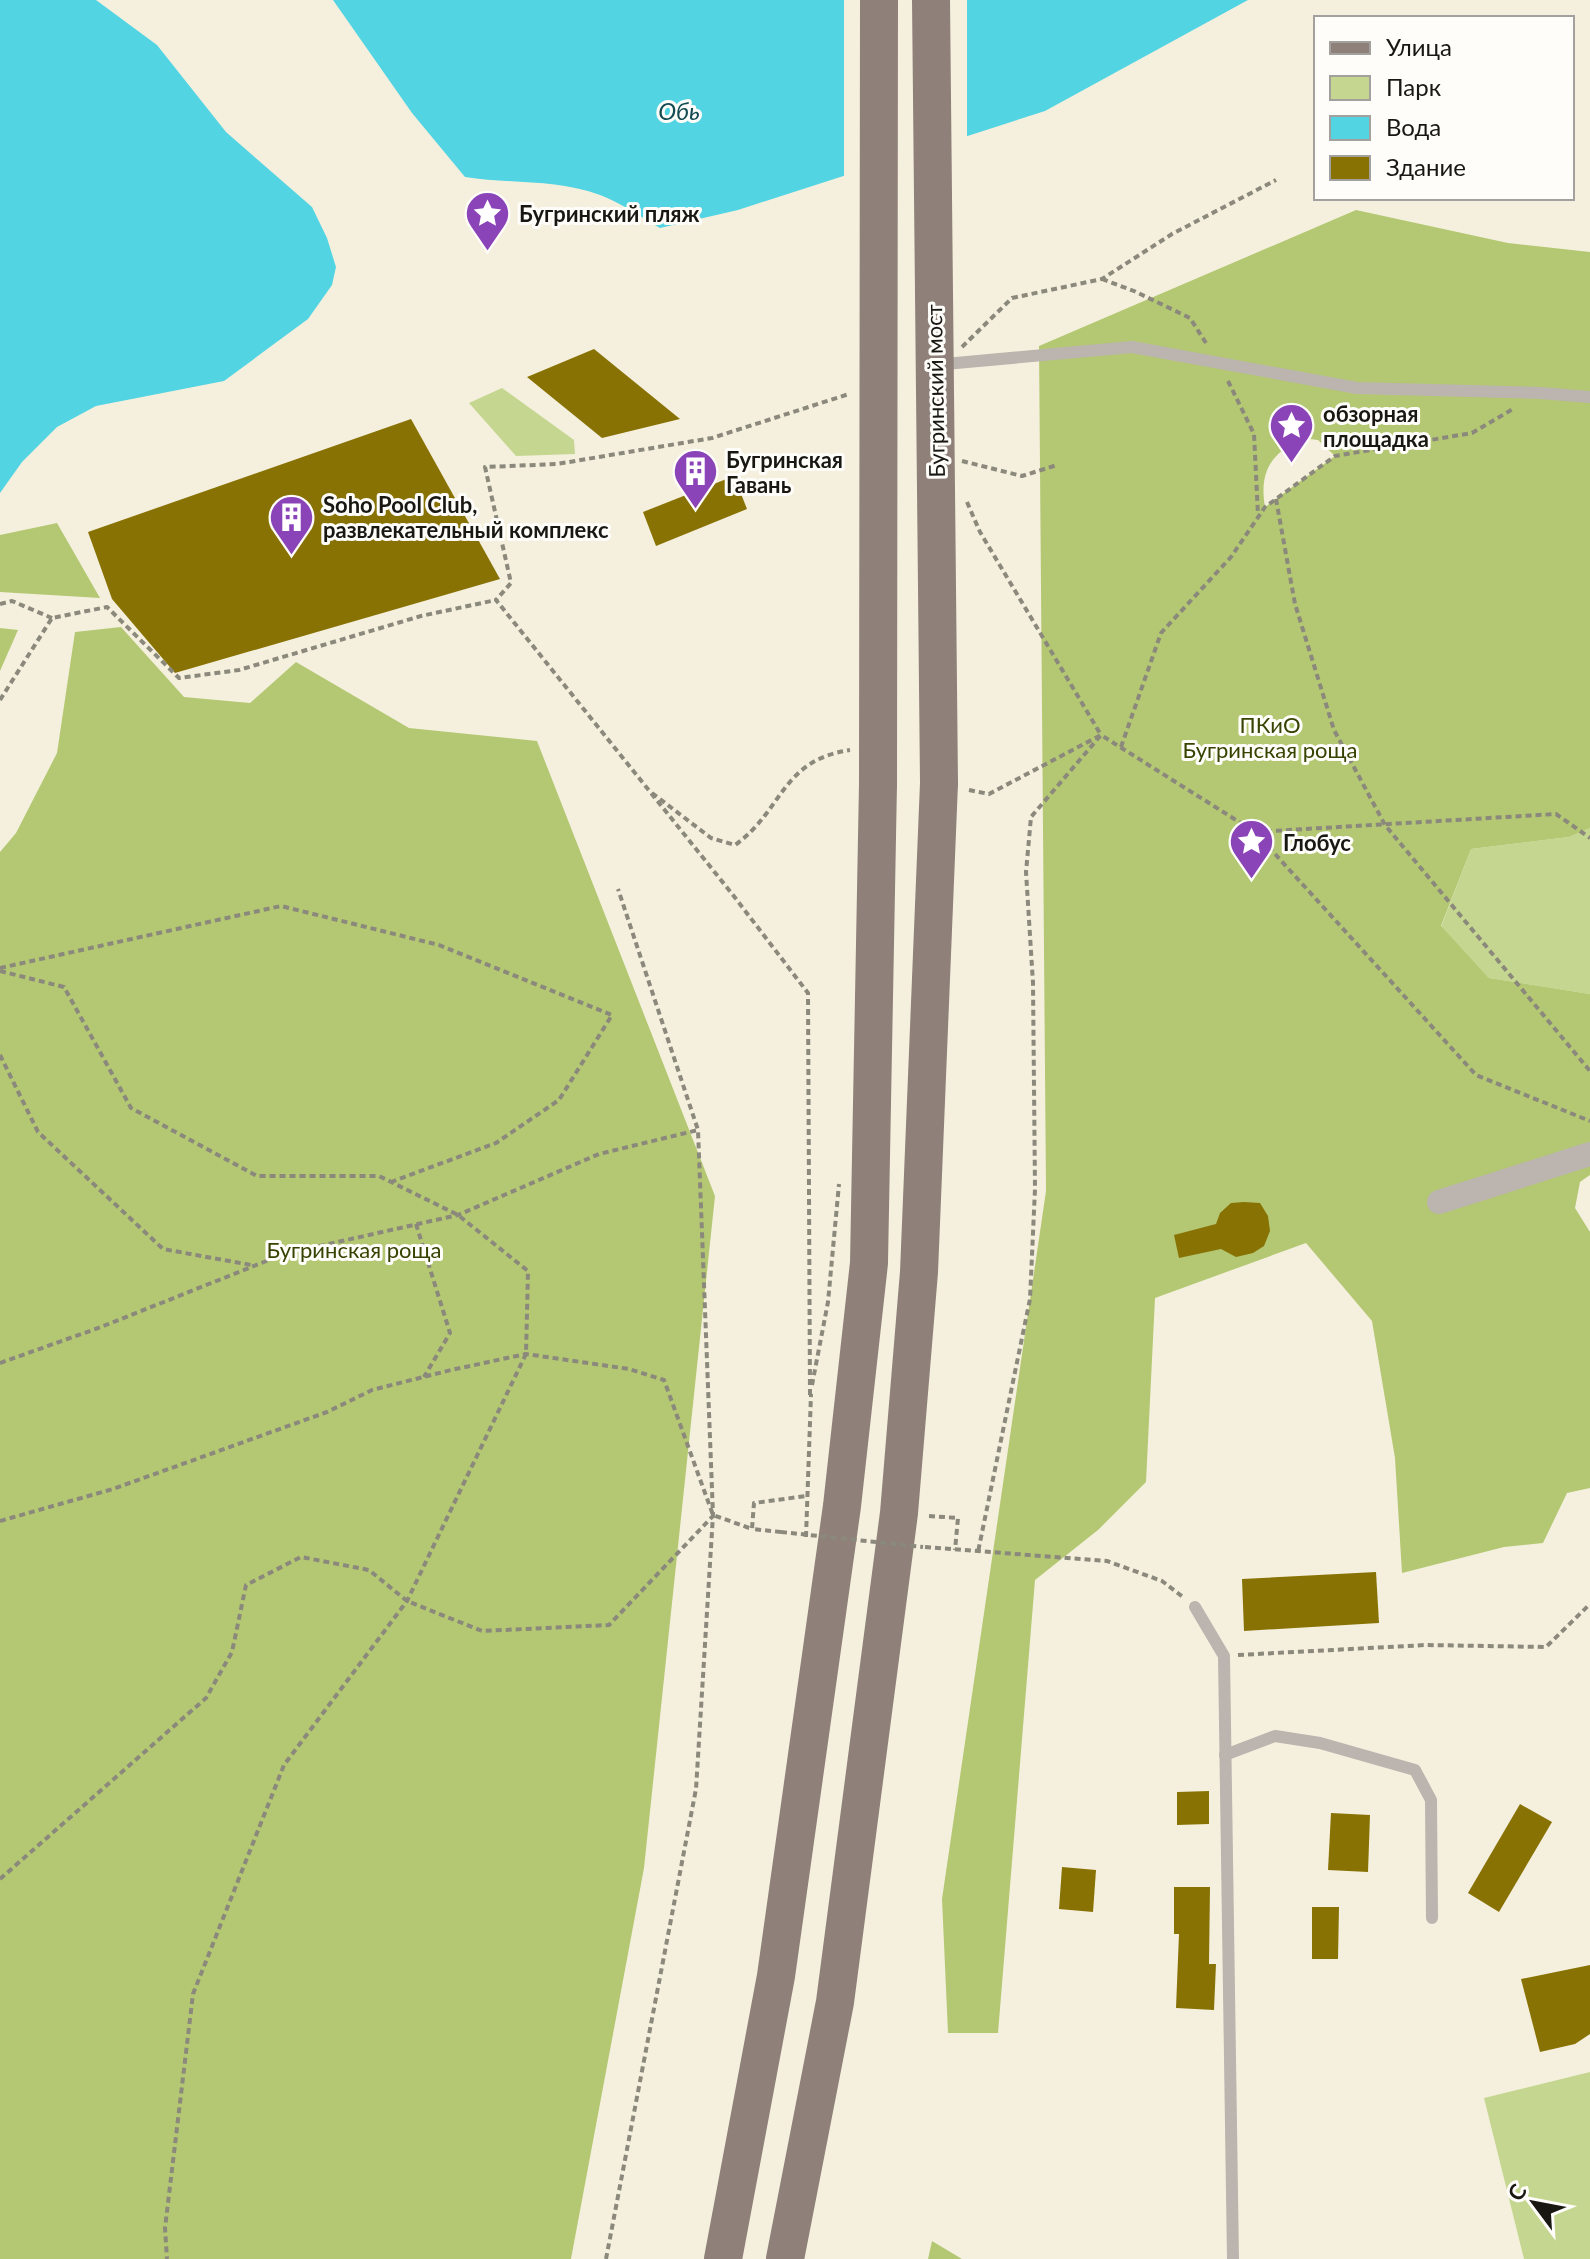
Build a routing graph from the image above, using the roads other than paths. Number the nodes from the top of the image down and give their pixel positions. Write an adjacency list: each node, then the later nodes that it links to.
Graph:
1 (879, 0): 10 (main road, bridge)
2 (931, 0): 11 (main road, Бугринский мост, bridge)
3 (945, 364): 4 (lane)
4 (1590, 397)
5 (1590, 1154): 6 (street)
6 (1439, 1202)
7 (1195, 1607): 8 (lane)
8 (1225, 1755): 9 (lane); 12 (lane)
9 (1432, 1918)
10 (723, 2259)
11 (785, 2259)
12 (1233, 2259)

